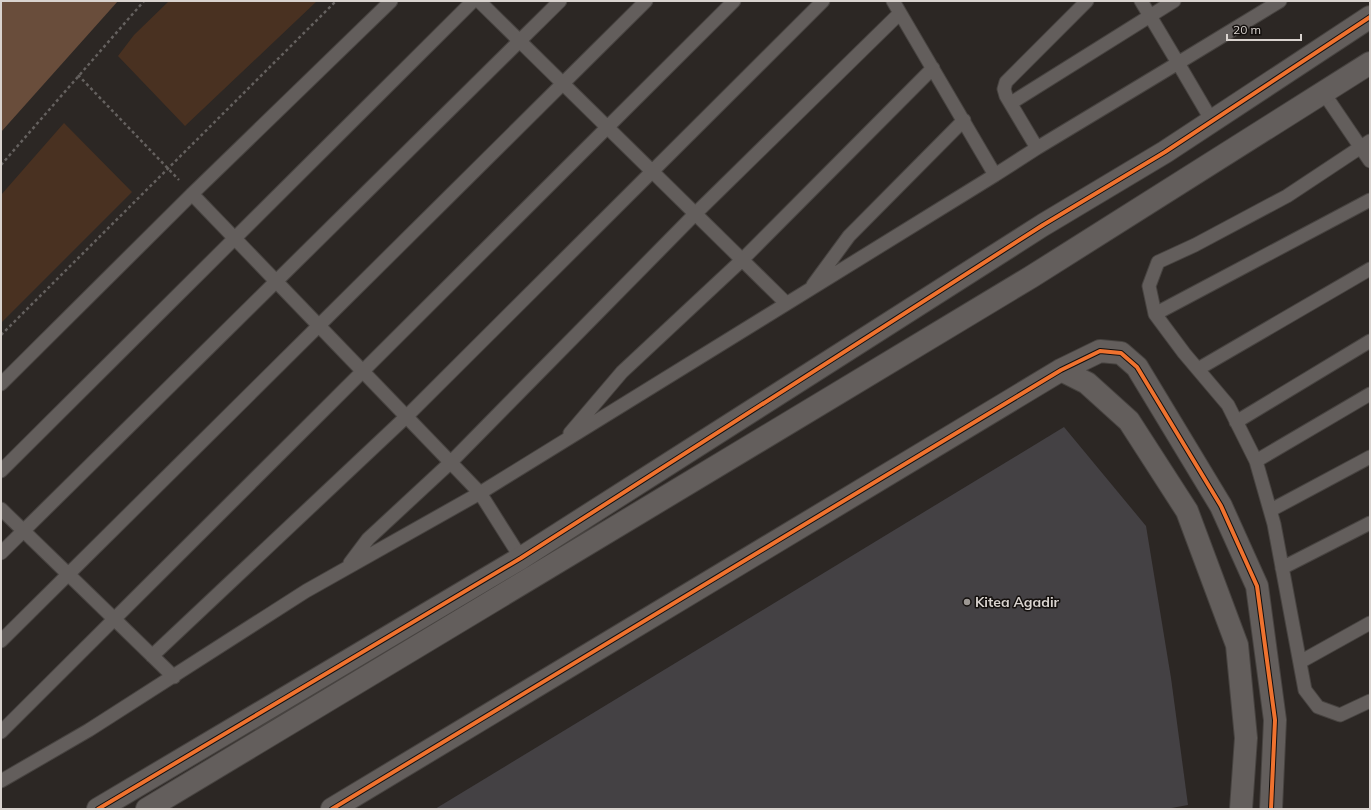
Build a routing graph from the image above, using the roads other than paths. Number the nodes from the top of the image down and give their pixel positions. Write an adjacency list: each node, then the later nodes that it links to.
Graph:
1 (391, 1): 31 (lane)
2 (473, 1): 34 (lane)
3 (479, 1): 16 (lane)
4 (560, 1): 16 (lane)
5 (646, 1): 20 (lane)
6 (734, 1): 25 (lane)
7 (823, 1): 29 (lane)
8 (893, 1): 13 (lane)
9 (1087, 1): 22 (lane)
10 (1141, 1): 14 (lane)
11 (1174, 1): 14 (lane)
12 (1280, 1): 17 (lane)
13 (900, 13): 19 (lane); 33 (lane)
14 (1150, 17): 17 (lane); 22 (lane)
15 (1370, 17): 24 (street)
16 (520, 42): 20 (lane); 37 (lane)
17 (1178, 63): 24 (lane); 27 (lane)
18 (1370, 63): 21 (street)
19 (933, 68): 23 (lane); 35 (lane)
20 (563, 84): 25 (lane); 41 (lane)
21 (1323, 92): 26 (lane); 75 (street)
22 (1011, 103): 27 (lane)
23 (964, 120): 30 (lane); 38 (lane)
24 (1212, 121): 61 (street)
25 (607, 128): 29 (lane); 45 (lane)
26 (1365, 144): 28 (lane); 40 (lane)
27 (1037, 148): 30 (lane)
28 (1370, 160)
29 (653, 172): 33 (lane); 48 (lane)
30 (995, 175): 38 (lane)
31 (192, 194): 34 (lane); 46 (lane)
32 (1370, 200): 40 (lane)
33 (696, 214): 35 (lane); 53 (lane)
34 (234, 238): 37 (lane); 54 (lane)
35 (742, 260): 39 (lane); 50 (lane)
36 (1370, 269): 43 (lane)
37 (276, 281): 41 (lane); 59 (lane)
38 (808, 291): 39 (lane)
39 (786, 303): 50 (lane)
40 (1155, 314): 43 (lane)
41 (319, 326): 45 (lane); 64 (lane)
42 (1370, 341): 49 (lane)
43 (1198, 369): 49 (lane)
44 (1061, 370): 76 (street); 77 (street); 78 (street)
45 (363, 371): 48 (lane); 65 (lane)
46 (1, 384)
47 (1370, 394): 52 (lane)
48 (407, 416): 53 (lane); 68 (lane)
49 (1236, 422): 52 (lane)
50 (562, 442): 55 (lane)
51 (1370, 457): 57 (lane)
52 (1256, 461): 57 (lane)
53 (451, 462): 55 (lane); 62 (lane)
54 (1, 471)
55 (480, 493): 61 (lane); 62 (lane)
56 (1, 509): 59 (lane)
57 (1270, 510): 63 (lane)
58 (1370, 523): 63 (lane)
59 (24, 530): 60 (lane); 64 (lane)
60 (1, 553)
61 (520, 558): 74 (street)
62 (347, 568): 70 (lane)
63 (1282, 568): 69 (lane)
64 (68, 574): 65 (lane); 67 (lane)
65 (115, 620): 68 (lane); 72 (lane)
66 (1370, 623): 69 (lane)
67 (1, 641)
68 (152, 656): 70 (lane)
69 (1300, 662): 71 (lane)
70 (174, 677): 73 (lane)
71 (1370, 701)
72 (1, 732)
73 (1, 781)
74 (98, 809)
75 (147, 809)
76 (332, 809)
77 (1241, 809)
78 (1271, 809)

